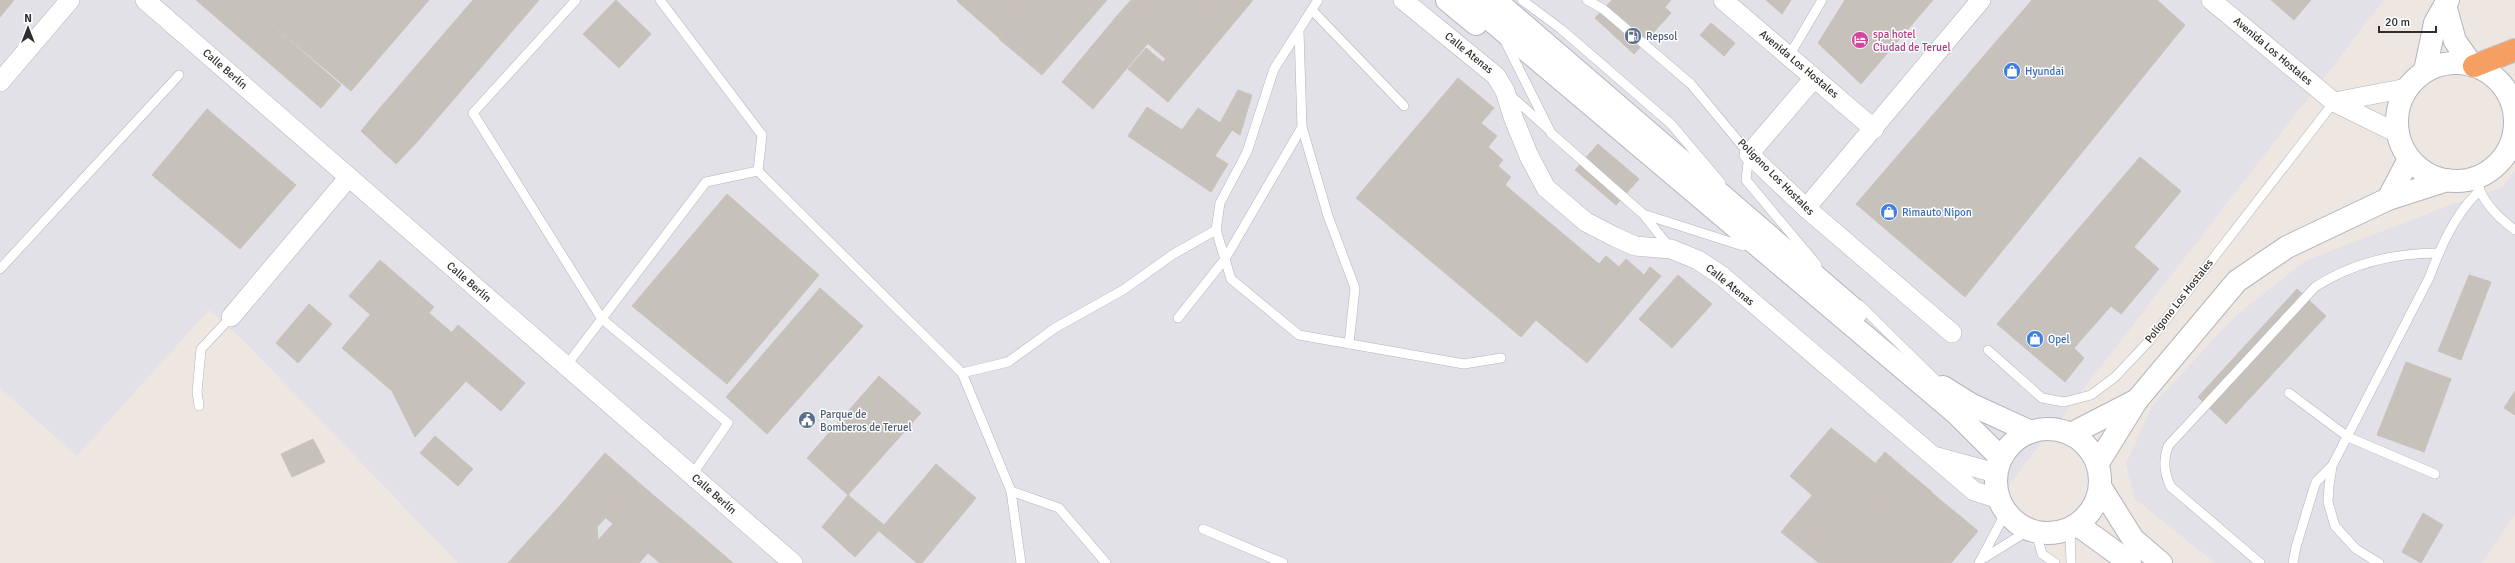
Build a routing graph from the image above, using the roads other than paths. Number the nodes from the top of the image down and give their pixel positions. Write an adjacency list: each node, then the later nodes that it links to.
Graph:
1 (70, 0): 27 (street)
2 (146, 0): 40 (street, Calle Berlín)
3 (576, 0): 56 (lane)
4 (660, 0): 39 (lane)
5 (1318, 0): 17 (lane)
6 (1403, 0): 29 (street, Calle Atenas)
7 (1447, 0): 21 (main road)
8 (1467, 0): 18 (main road)
9 (1495, 0): 46 (main road)
10 (1522, 0): 46 (lane)
11 (1587, 0): 37 (lane, Polígono Los Hostales)
12 (1723, 0): 22 (street, Avenida Los Hostales)
13 (1822, 0): 22 (lane)
14 (1981, 0): 34 (street)
15 (2212, 0): 30 (street, Avenida Los Hostales)
16 (2446, 2): 23 (main road); 24 (main road)
17 (1312, 10): 19 (lane); 31 (lane)
18 (1493, 21): 21 (lane); 57 (main road)
19 (1299, 31): 33 (lane); 47 (lane)
20 (2515, 50): 23 (highway)
21 (1515, 56): 35 (lane); 49 (main road)
22 (1789, 56): 26 (street, Avenida Los Hostales)
23 (2473, 65): 24 (main road); 32 (main road)
24 (2425, 71): 28 (main road)
25 (179, 75): 53 (lane)
26 (1814, 78): 34 (street, Avenida Los Hostales); 37 (street)
27 (0, 82)
28 (2407, 88): 30 (street); 36 (main road)
29 (1506, 91): 35 (lane); 50 (street, Calle Atenas)
30 (2334, 102): 36 (street); 60 (lane, Polígono Los Hostales)
31 (1404, 106)
32 (2515, 116): 42 (main road)
33 (1302, 127): 52 (lane); 59 (lane)
34 (1874, 129): 44 (street)
35 (1551, 133): 45 (lane)
36 (2397, 133): 38 (main road)
37 (1749, 154): 44 (street, Polígono Los Hostales); 64 (lane)
38 (2409, 159): 41 (main road); 43 (main road)
39 (758, 172): 56 (lane); 63 (lane)
40 (349, 177): 54 (street); 62 (street, Calle Berlín)
41 (2446, 180): 42 (main road); 43 (main road)
42 (2477, 185): 48 (lane); 51 (lane)
43 (2388, 199): 66 (main road)
44 (1806, 208): 58 (street, Polígono Los Hostales)
45 (1643, 214): 49 (lane); 50 (lane)
46 (1756, 223): 64 (main road)
47 (1216, 230): 52 (lane); 63 (lane)
48 (2515, 230)
49 (1743, 246): 57 (main road)
50 (1671, 249): 71 (street, Calle Atenas)
51 (2438, 254): 70 (lane); 92 (lane)
52 (1225, 258): 55 (lane); 59 (lane)
53 (0, 269)
54 (231, 317): 67 (lane)
55 (1178, 318)
56 (602, 319): 62 (lane); 76 (lane)
57 (1854, 328): 73 (main road)
58 (1952, 333)
59 (1349, 344): 61 (lane)
60 (1988, 350)
61 (1501, 358)
62 (566, 366): 76 (street, Calle Berlín)
63 (962, 373): 78 (lane)
64 (1940, 384): 68 (main road)
65 (2290, 393): 70 (lane)
66 (2137, 400): 69 (main road); 72 (main road)
67 (199, 406)
68 (2031, 432): 69 (main road); 73 (main road)
69 (2071, 434): 72 (main road)
70 (2348, 436): 74 (lane); 75 (lane)
71 (1932, 456): 73 (street, Calle Atenas); 79 (street, Calle Atenas)
72 (2098, 463): 77 (main road)
73 (1998, 465): 79 (main road)
74 (2332, 466): 93 (lane); 94 (lane)
75 (2435, 474)
76 (692, 475): 84 (street, Calle Berlín)
77 (2101, 488): 80 (main road); 91 (main road)
78 (1011, 491): 85 (lane); 86 (lane)
79 (2002, 506): 82 (main road); 83 (lane)
80 (2074, 527): 82 (main road); 89 (lane); 90 (main road)
81 (1203, 529): 87 (lane)
82 (2032, 531): 83 (lane); 88 (lane)
83 (1981, 561)
84 (793, 563)
85 (1021, 563)
86 (1106, 563)
87 (1283, 563)
88 (2055, 563)
89 (2070, 563)
90 (2130, 563)
91 (2161, 563)
92 (2260, 563)
93 (2293, 563)
94 (2380, 563)

